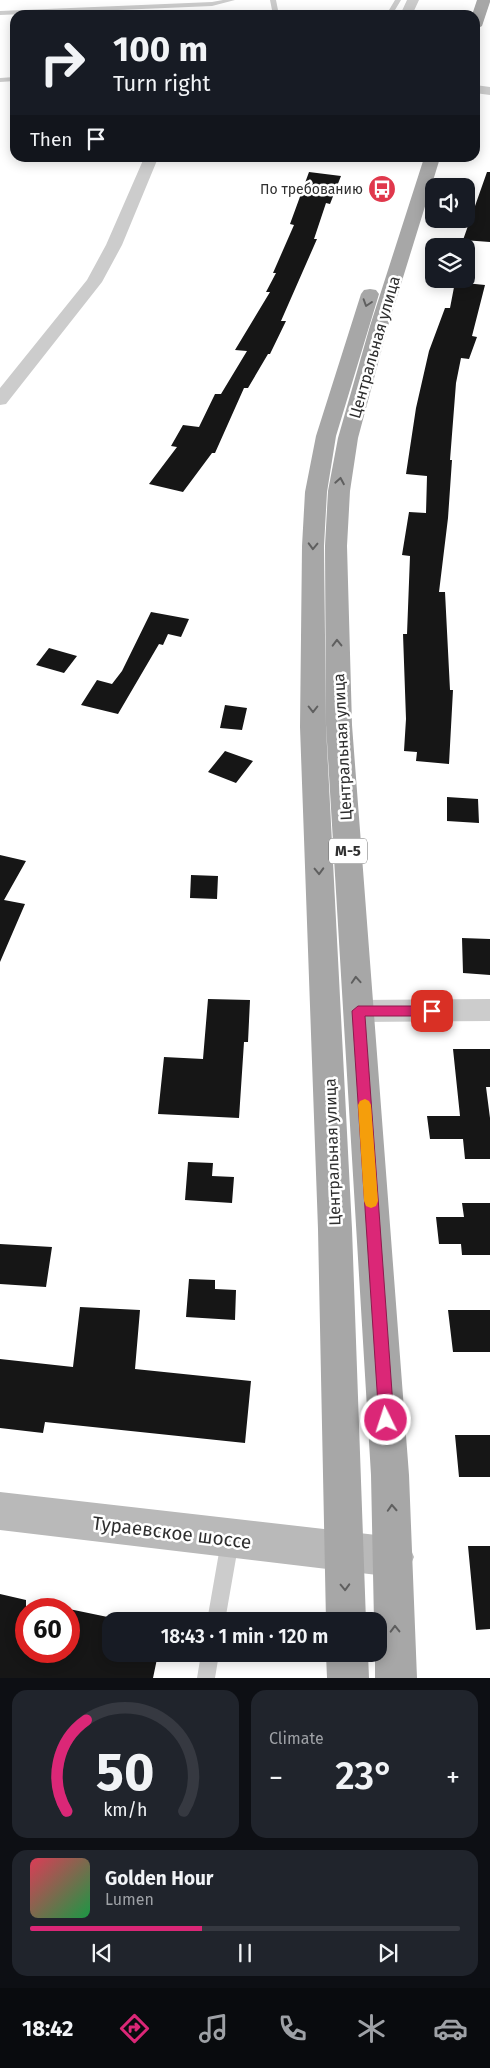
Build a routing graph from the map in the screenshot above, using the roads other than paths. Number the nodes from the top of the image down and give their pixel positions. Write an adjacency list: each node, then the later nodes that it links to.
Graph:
1 (232, 0): 2 (lane)
2 (71, 10)
3 (149, 162): 6 (street)
4 (415, 162): 11 (main road, Центральная улица / М-5, one-way to 11)
5 (431, 162): 8 (main road, Центральная улица / М-5, one-way to 5)
6 (0, 400)
7 (490, 1010): 8 (street)
8 (358, 1011): 12 (main road, Центральная улица / М-5, one-way to 8)
9 (0, 1511): 10 (main road, Тураевское шоссе)
10 (231, 1539): 11 (main road, Тураевское шоссе); 13 (lane)
11 (344, 1552): 12 (main road, Тураевское шоссе); 14 (main road, Центральная улица / М-5, one-way to 14)
12 (394, 1557): 19 (main road, Центральная улица / М-5, one-way to 12)
13 (218, 1612)
14 (346, 1612)
15 (209, 1662): 17 (lane)
16 (347, 1662): 18 (main road)
17 (206, 1678)
18 (348, 1678)
19 (396, 1678)

